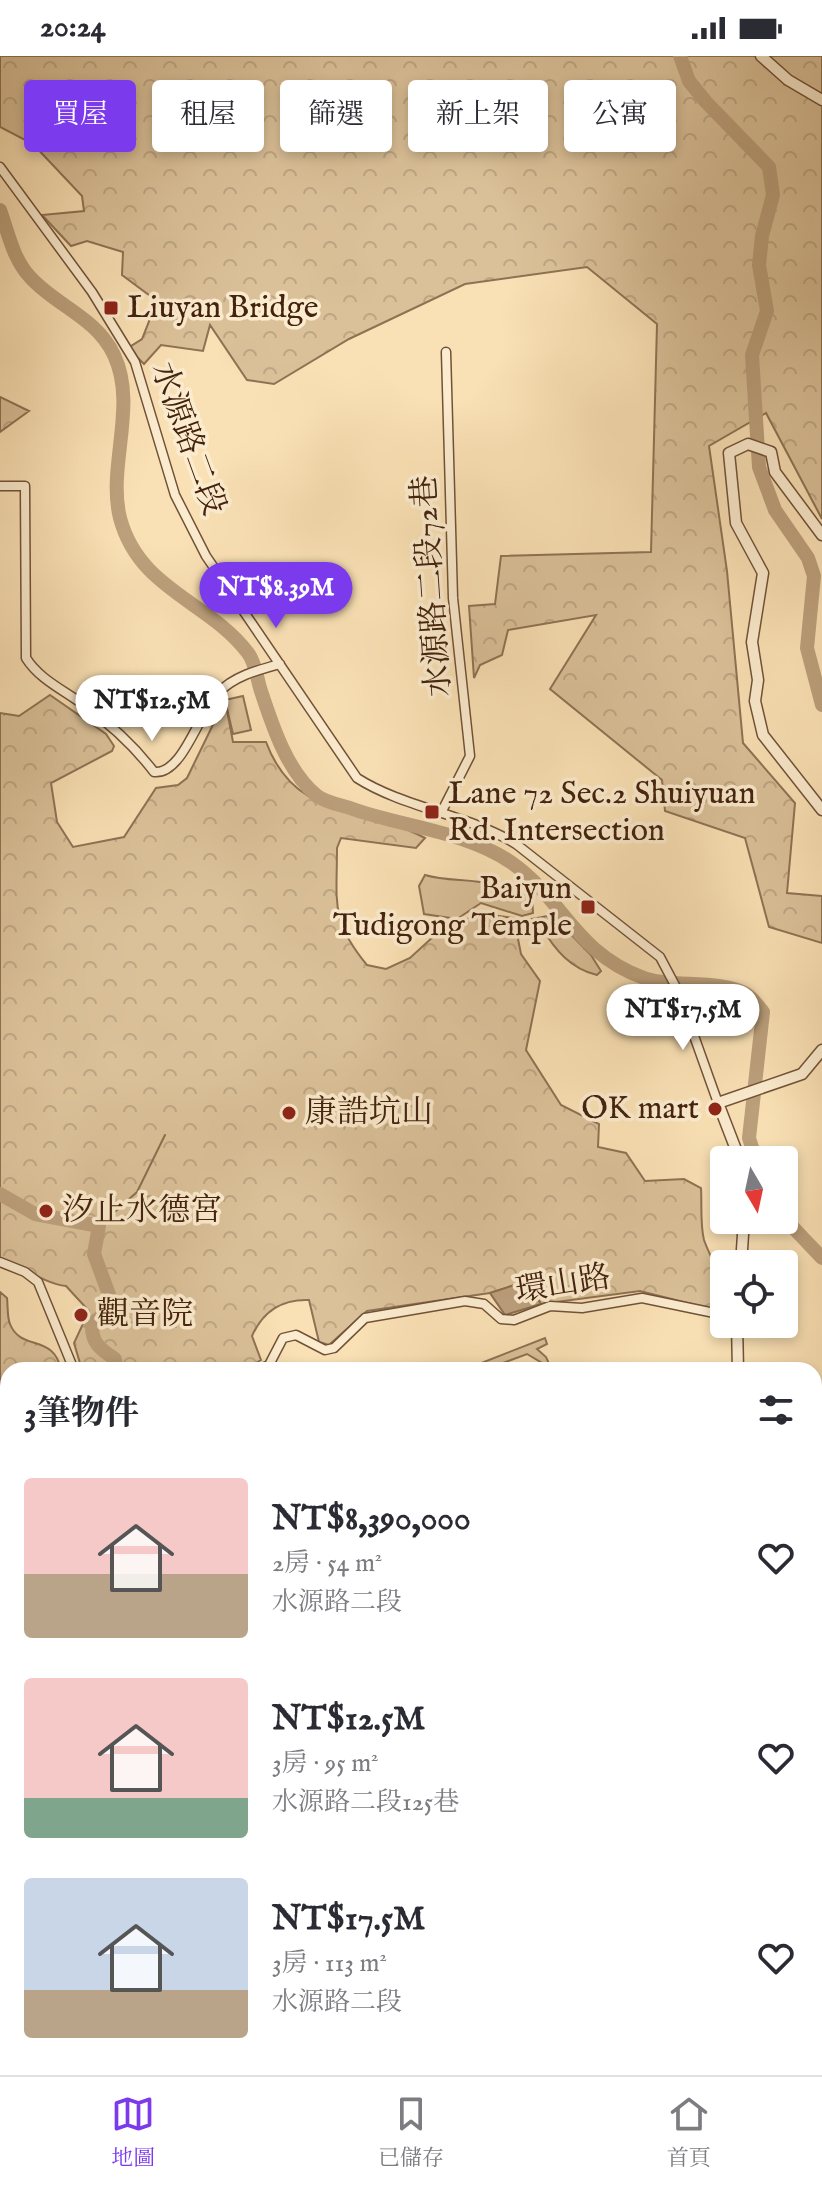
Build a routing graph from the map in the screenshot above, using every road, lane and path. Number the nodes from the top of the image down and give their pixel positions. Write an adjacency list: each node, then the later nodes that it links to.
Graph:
1 (761, 56): 2 (street)
2 (822, 100)
3 (0, 167): 7 (street, 水源路二段)
4 (446, 352): 9 (street, 水源路二段72巷)
5 (0, 486): 7 (street)
6 (822, 535): 8 (street)
7 (276, 665): 9 (street, 水源路二段)
8 (822, 810)
9 (442, 811): 11 (street, 水源路二段)
10 (822, 1050): 11 (street)
11 (718, 1103): 12 (street)
12 (735, 1146)
13 (0, 1262): 16 (street)
14 (710, 1312): 17 (street, 環山路)
15 (737, 1338): 18 (street)
16 (71, 1362)
17 (271, 1362)
18 (738, 1362)

